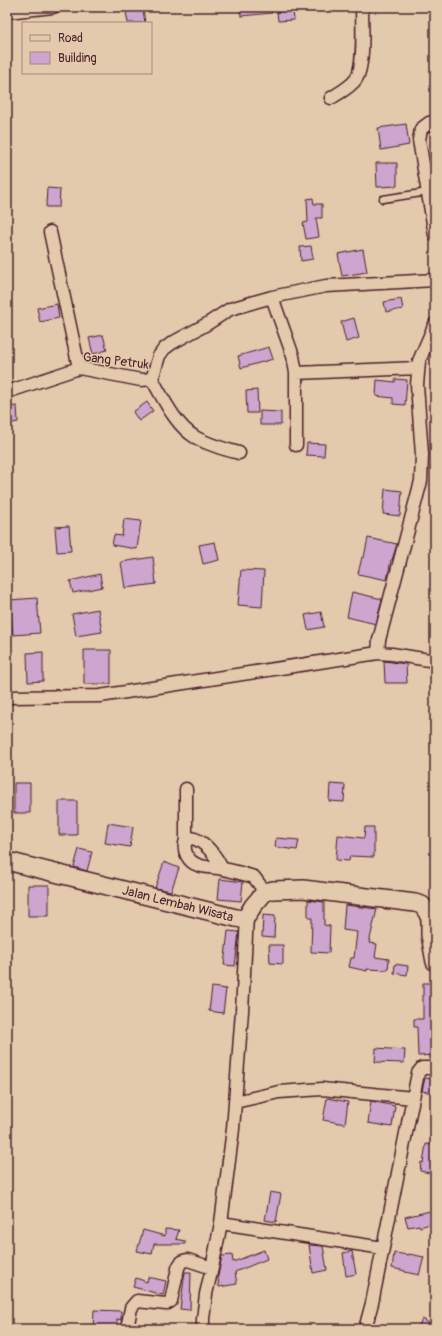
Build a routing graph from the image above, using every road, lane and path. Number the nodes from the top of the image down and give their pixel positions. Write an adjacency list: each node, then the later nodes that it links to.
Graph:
1 (54, 7): 3 (street)
2 (362, 7): 4 (street)
3 (7, 12)
4 (331, 98)
5 (435, 122): 6 (street)
6 (428, 192): 7 (lane); 9 (street)
7 (383, 199)
8 (50, 232): 13 (street)
9 (435, 235)
10 (435, 280): 11 (street)
11 (272, 297): 15 (street); 16 (street, Gang Petruk)
12 (435, 324): 14 (street)
13 (80, 368): 16 (street, Gang Petruk); 17 (street, Gang Petruk)
14 (418, 368): 15 (street); 20 (street)
15 (296, 373): 18 (street)
16 (152, 380): 19 (street)
17 (7, 392)
18 (296, 445)
19 (239, 453)
20 (378, 653): 21 (street); 22 (street)
21 (435, 661)
22 (7, 697)
23 (186, 789): 24 (street)
24 (186, 840): 26 (street); 26 (street)
25 (7, 861): 28 (street, Jalan Lembah Wisata)
26 (222, 869): 27 (street)
27 (264, 892): 28 (street, Jalan Lembah Wisata); 29 (street)
28 (247, 916): 32 (street)
29 (435, 962)
30 (435, 1068): 31 (street)
31 (413, 1098): 32 (street); 34 (street)
32 (235, 1102): 33 (street)
33 (221, 1223): 34 (street); 35 (street)
34 (383, 1248): 38 (street)
35 (212, 1268): 36 (street); 37 (street)
36 (127, 1329)
37 (204, 1329)
38 (365, 1329)

